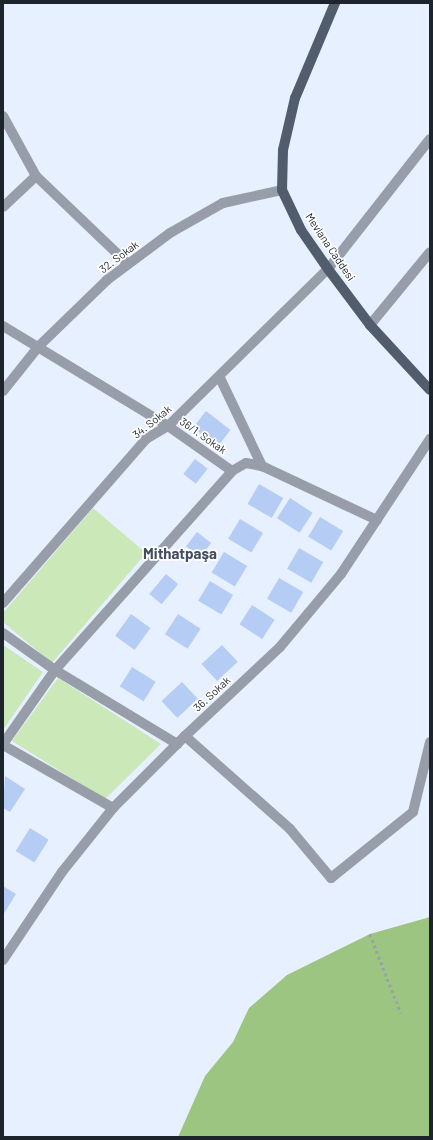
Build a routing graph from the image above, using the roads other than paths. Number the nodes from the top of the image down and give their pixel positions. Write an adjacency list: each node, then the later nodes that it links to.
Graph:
1 (335, 3): 5 (main road, Mevlana Caddesi)
2 (3, 116): 4 (street)
3 (430, 139): 9 (street, 34. Sokak)
4 (36, 176): 6 (street); 8 (street)
5 (282, 190): 8 (street, 32. Sokak); 9 (main road, Mevlana Caddesi)
6 (3, 207)
7 (430, 252): 10 (street)
8 (128, 264): 12 (street, 32. Sokak)
9 (328, 269): 10 (main road, Mevlana Caddesi); 13 (street, 34. Sokak)
10 (370, 325): 14 (main road, Mevlana Caddesi)
11 (3, 326): 12 (street, 36/1. Sokak)
12 (39, 346): 15 (street, 32. Sokak); 16 (street, 36/1. Sokak)
13 (220, 378): 16 (street, 34. Sokak); 18 (street)
14 (430, 390)
15 (3, 392)
16 (168, 426): 19 (street, 36/1. Sokak); 21 (street, 34. Sokak)
17 (430, 439): 20 (street, 36. Sokak)
18 (262, 466): 19 (street); 20 (street)
19 (232, 471): 23 (street)
20 (377, 520): 24 (street, 36. Sokak)
21 (3, 603)
22 (3, 633): 23 (street)
23 (55, 670): 26 (street); 27 (street)
24 (185, 736): 25 (street); 27 (street, 36. Sokak)
25 (430, 742)
26 (3, 744): 28 (street)
27 (177, 744): 28 (street, 36. Sokak)
28 (113, 808): 29 (street, 36. Sokak)
29 (3, 960)

